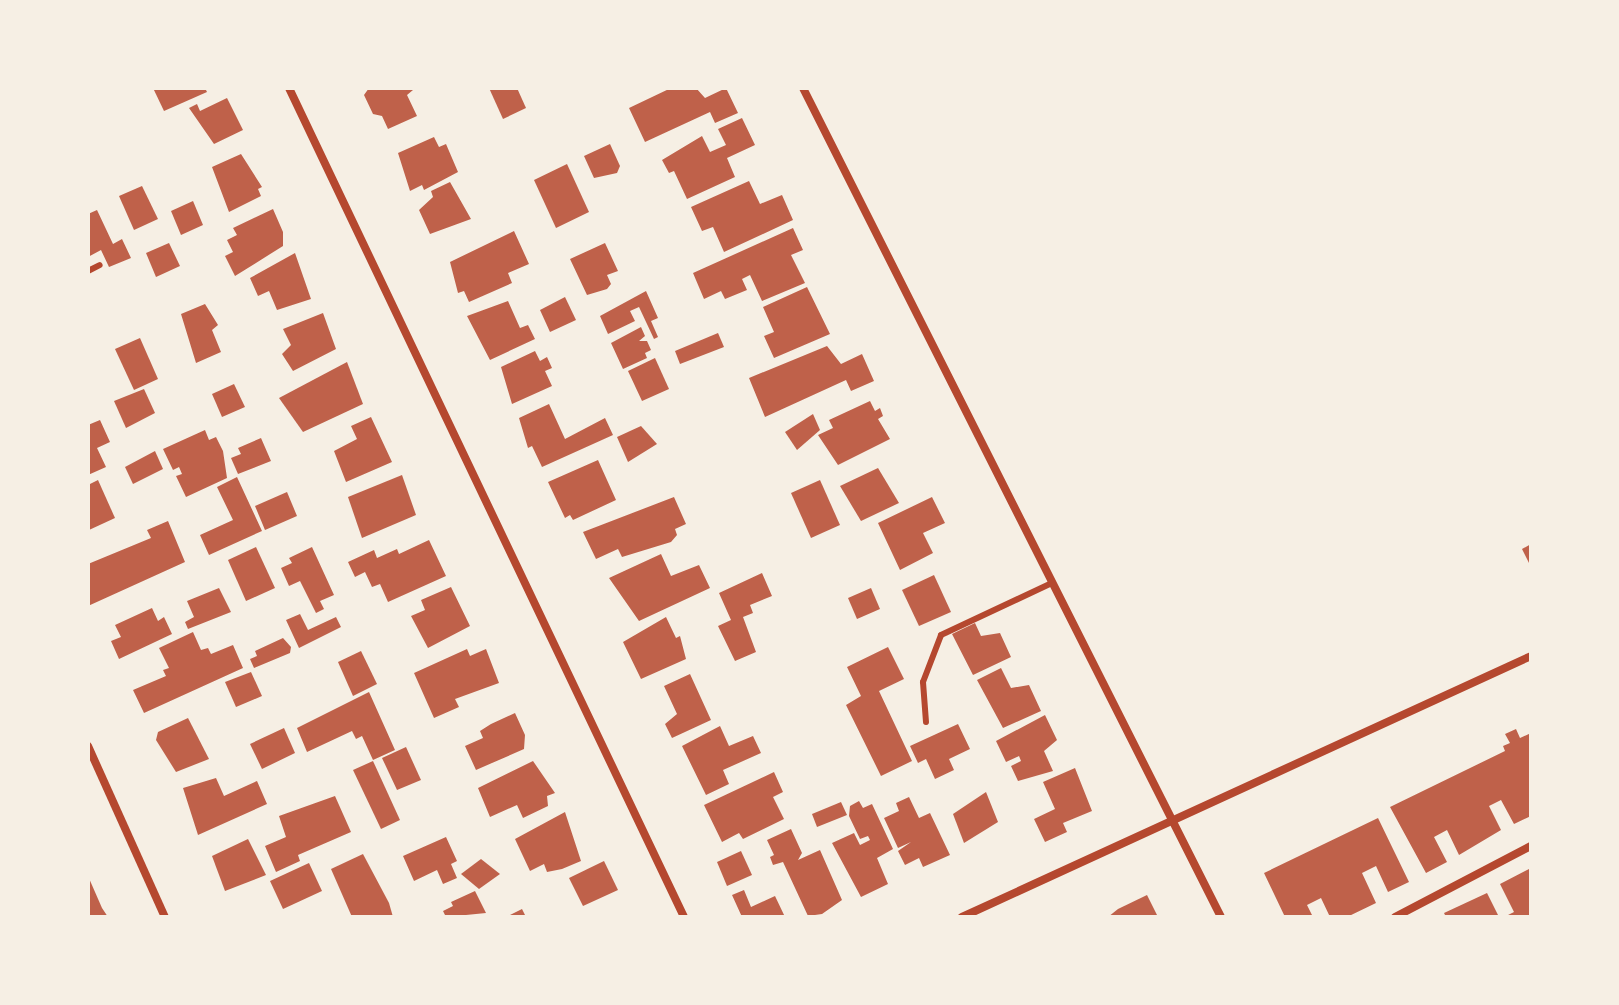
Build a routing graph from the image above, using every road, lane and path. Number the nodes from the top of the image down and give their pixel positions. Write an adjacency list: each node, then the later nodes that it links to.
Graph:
1 (289, 88): 12 (street)
2 (803, 88): 5 (street)
3 (100, 265): 4 (lane)
4 (88, 271)
5 (1052, 583): 7 (lane); 9 (street)
6 (1531, 656): 9 (street)
7 (926, 722)
8 (88, 746): 11 (street)
9 (1174, 820): 13 (street); 14 (street)
10 (1531, 846): 15 (street)
11 (165, 917)
12 (684, 917)
13 (962, 917)
14 (1221, 917)
15 (1395, 917)

